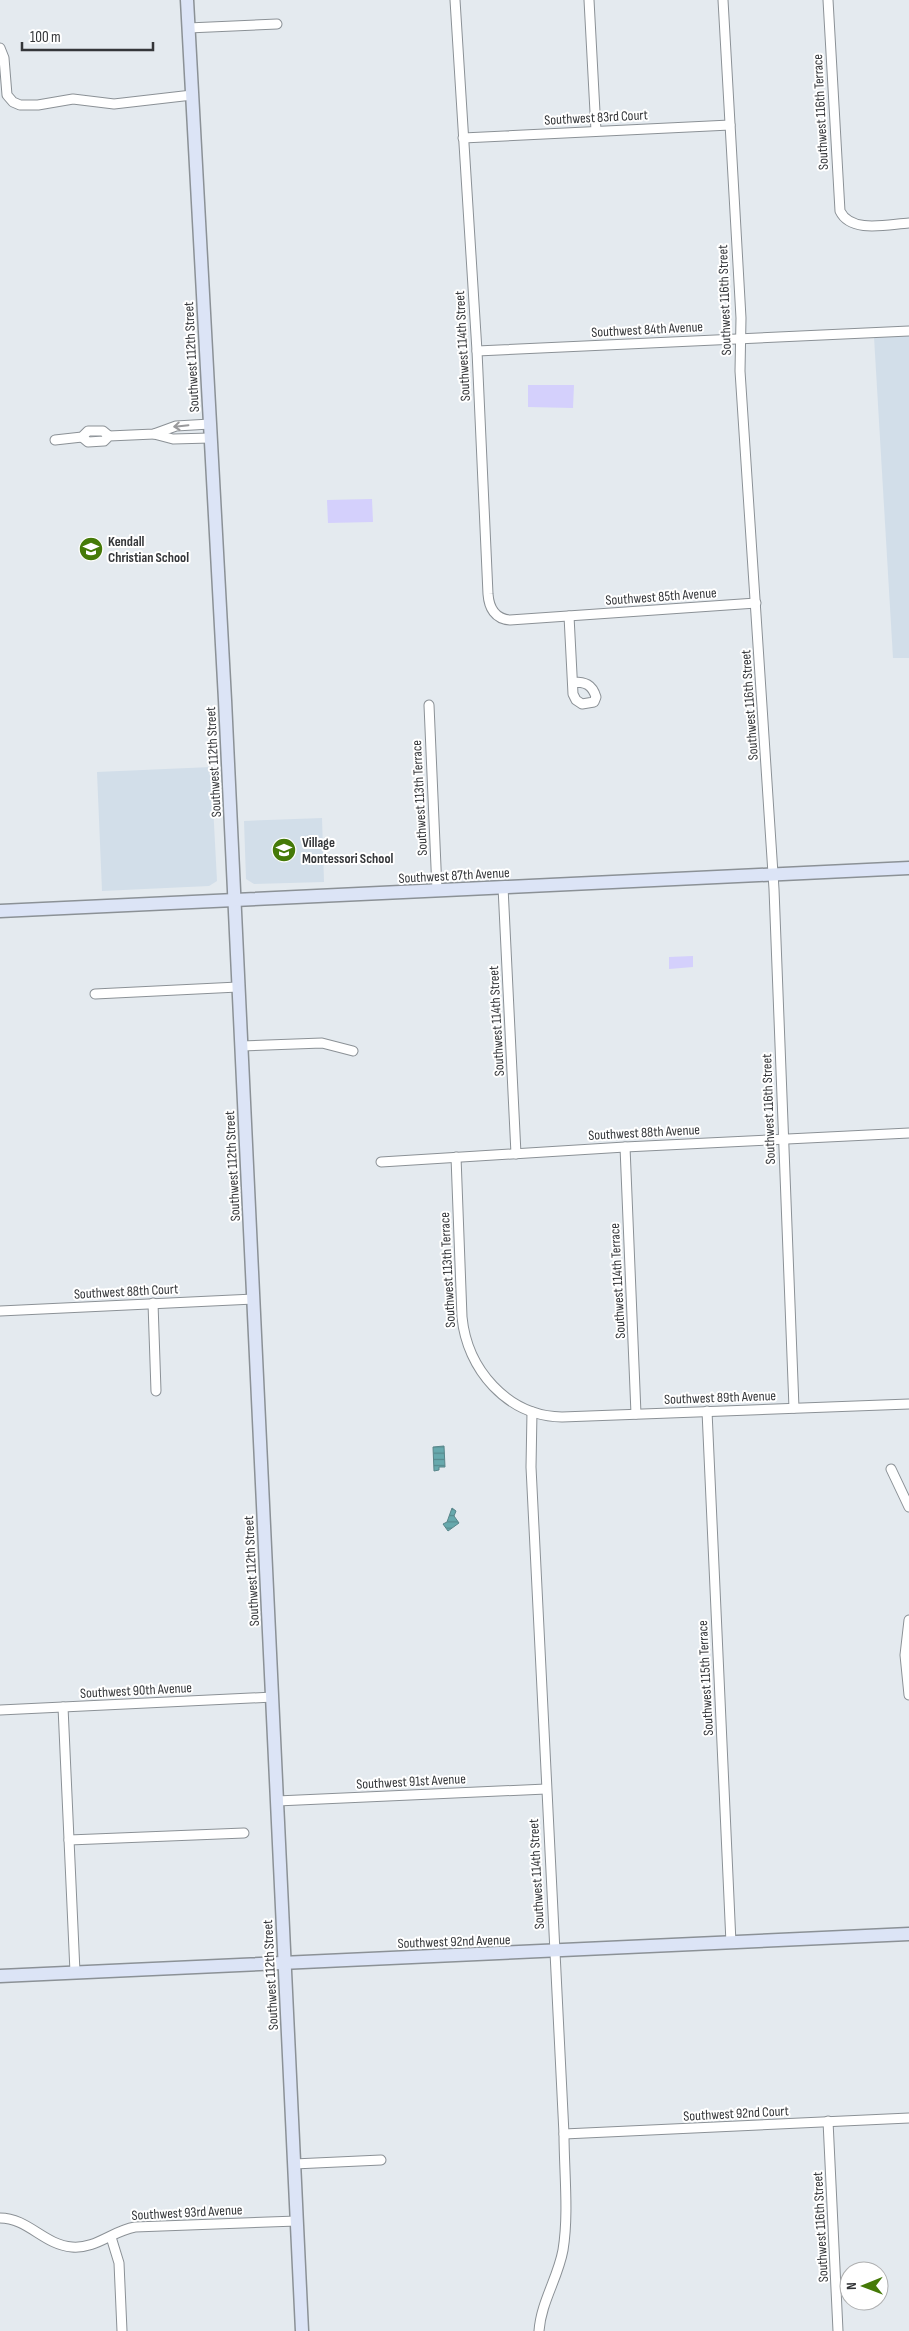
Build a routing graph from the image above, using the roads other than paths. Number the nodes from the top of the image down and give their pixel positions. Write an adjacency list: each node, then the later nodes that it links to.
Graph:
1 (187, 0): 7 (main road, Southwest 112th Street)
2 (455, 0): 12 (street, Southwest 114th Street)
3 (589, 0): 11 (street)
4 (723, 0): 10 (street, Southwest 116th Street)
5 (828, 0): 13 (street, Southwest 116th Terrace)
6 (277, 24): 7 (street)
7 (188, 28): 9 (main road, Southwest 112th Street)
8 (0, 48): 9 (street)
9 (192, 95): 17 (main road, Southwest 112th Street)
10 (730, 125): 11 (street, Southwest 83rd Court); 15 (street, Southwest 116th Street)
11 (596, 131): 12 (street, Southwest 83rd Court)
12 (463, 138): 16 (street, Southwest 114th Street)
13 (909, 223)
14 (909, 331): 15 (street, Southwest 84th Avenue)
15 (740, 339): 16 (street, Southwest 84th Avenue); 21 (street, Southwest 116th Street)
16 (477, 351): 22 (street, Southwest 114th Street)
17 (210, 424): 18 (street, one-way to 18); 19 (main road, Southwest 112th Street)
18 (154, 434): 19 (street); 20 (street)
19 (210, 438): 29 (main road, Southwest 112th Street)
20 (55, 440)
21 (756, 603): 22 (street, Southwest 85th Avenue); 26 (street, Southwest 116th Street)
22 (569, 616): 23 (street)
23 (573, 682)
24 (429, 705): 28 (street, Southwest 113th Terrace)
25 (909, 868): 26 (main road, Southwest 87th Avenue)
26 (772, 874): 27 (main road, Southwest 87th Avenue); 36 (street, Southwest 116th Street)
27 (503, 887): 28 (main road, Southwest 87th Avenue); 38 (street, Southwest 114th Street)
28 (437, 890): 29 (main road, Southwest 87th Avenue)
29 (234, 900): 30 (main road, Southwest 87th Avenue); 31 (main road, Southwest 112th Street)
30 (0, 911)
31 (238, 987): 32 (street); 33 (main road, Southwest 112th Street)
32 (95, 994)
33 (241, 1046): 34 (street); 41 (main road, Southwest 112th Street)
34 (353, 1051)
35 (909, 1133): 36 (street, Southwest 88th Avenue)
36 (783, 1139): 37 (street, Southwest 88th Avenue); 46 (street, Southwest 116th Street)
37 (625, 1147): 38 (street, Southwest 88th Avenue); 49 (street, Southwest 114th Terrace)
38 (516, 1154): 39 (street, Southwest 88th Avenue)
39 (456, 1157): 40 (street, Southwest 88th Avenue); 48 (street, Southwest 113th Terrace)
40 (381, 1162)
41 (254, 1299): 42 (street, Southwest 88th Court); 55 (main road, Southwest 112th Street)
42 (153, 1303): 43 (street, Southwest 88th Court); 44 (street)
43 (0, 1310)
44 (156, 1391)
45 (909, 1404): 46 (street, Southwest 89th Avenue)
46 (794, 1408): 47 (street, Southwest 89th Avenue)
47 (706, 1411): 49 (street, Southwest 89th Avenue); 63 (street, Southwest 115th Terrace)
48 (532, 1412): 49 (street, Southwest 89th Avenue); 58 (street, Southwest 114th Street)
49 (636, 1414)
50 (891, 1469): 51 (street)
51 (909, 1508)
52 (909, 1620): 53 (street)
53 (907, 1655): 54 (street)
54 (909, 1695)
55 (272, 1697): 56 (street, Southwest 90th Avenue); 59 (main road, Southwest 112th Street)
56 (63, 1707): 57 (street, Southwest 90th Avenue); 61 (street)
57 (0, 1710)
58 (546, 1789): 59 (street, Southwest 91st Avenue); 64 (street, Southwest 114th Street)
59 (277, 1801): 65 (main road, Southwest 112th Street)
60 (244, 1833): 61 (street)
61 (69, 1840): 66 (street)
62 (909, 1934): 63 (main road, Southwest 92nd Avenue)
63 (731, 1943): 64 (main road, Southwest 92nd Avenue)
64 (553, 1951): 65 (main road, Southwest 92nd Avenue); 70 (street, Southwest 114th Street)
65 (285, 1963): 66 (main road, Southwest 92nd Avenue); 72 (main road, Southwest 112th Street)
66 (75, 1972): 67 (main road, Southwest 92nd Avenue)
67 (0, 1976)
68 (909, 2118): 69 (street, Southwest 92nd Court)
69 (828, 2121): 70 (street, Southwest 92nd Court); 79 (street, Southwest 116th Street)
70 (564, 2134): 78 (street, Southwest 114th Street)
71 (381, 2160): 72 (street)
72 (294, 2164): 74 (main road, Southwest 112th Street)
73 (0, 2218): 75 (street, Southwest 93rd Avenue)
74 (297, 2220): 75 (street, Southwest 93rd Avenue); 77 (main road, Southwest 112th Street)
75 (110, 2237): 76 (street)
76 (122, 2331)
77 (302, 2331)
78 (539, 2331)
79 (838, 2331)

